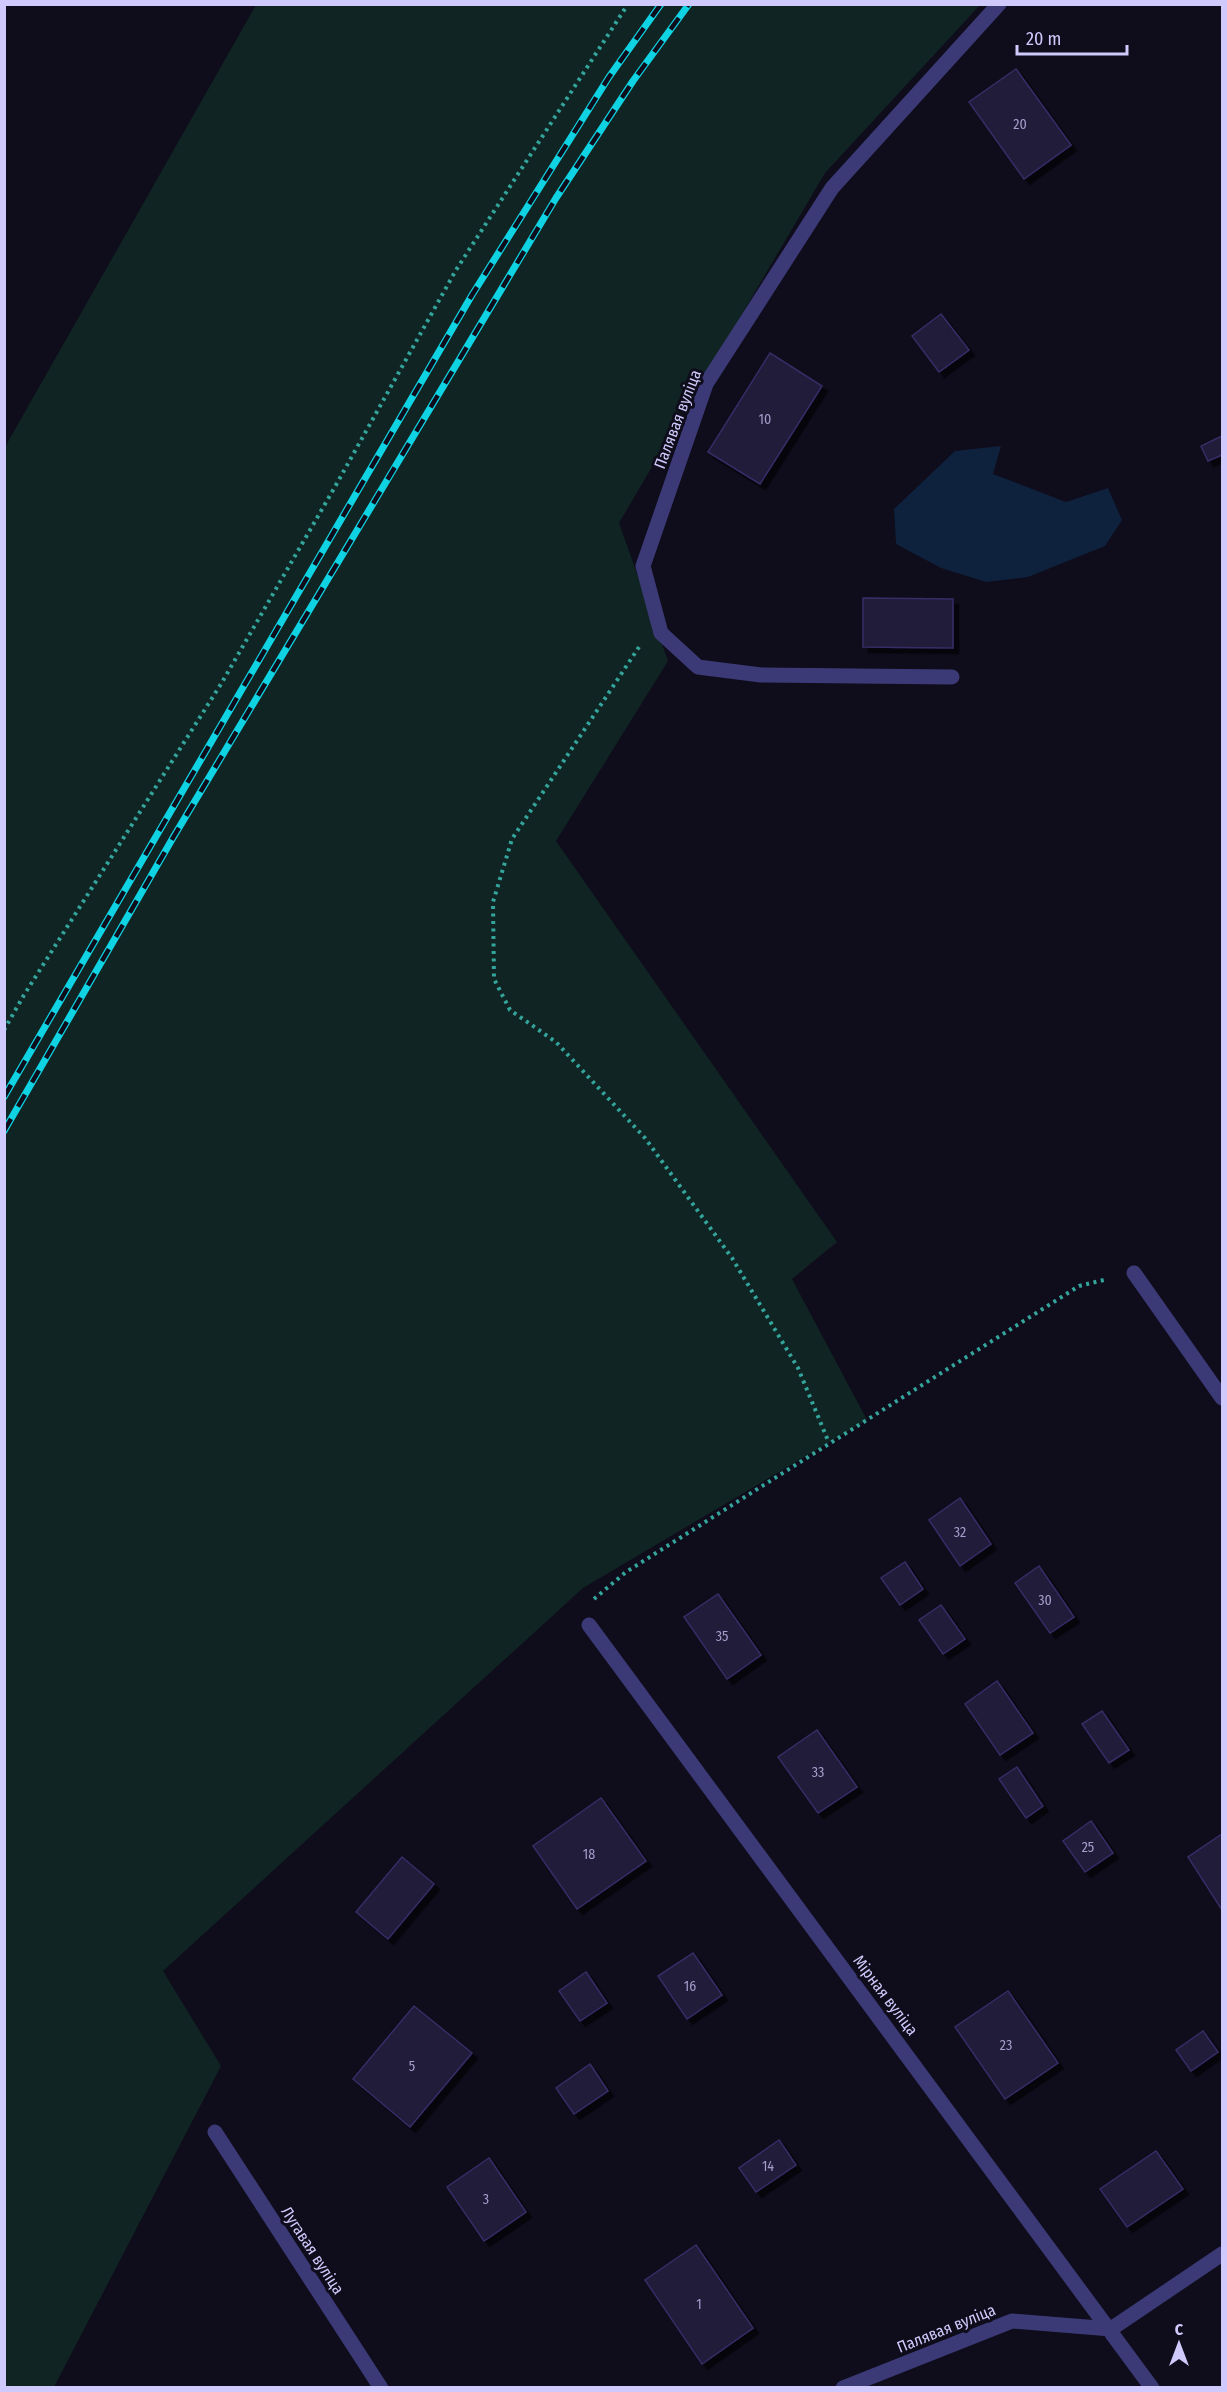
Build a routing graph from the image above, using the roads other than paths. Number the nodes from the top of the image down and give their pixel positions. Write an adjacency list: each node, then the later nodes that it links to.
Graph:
1 (999, 4): 2 (street, Палявая вуліца)
2 (952, 677)
3 (1134, 1273): 4 (street)
4 (1222, 1398)
5 (589, 1625): 8 (street, Мірная вуліца)
6 (215, 2132): 9 (street, Лугавая вуліца)
7 (1222, 2254): 8 (street)
8 (1111, 2330): 10 (street, Палявая вуліца); 11 (street, Мірная вуліца)
9 (381, 2388)
10 (843, 2388)
11 (1152, 2388)

